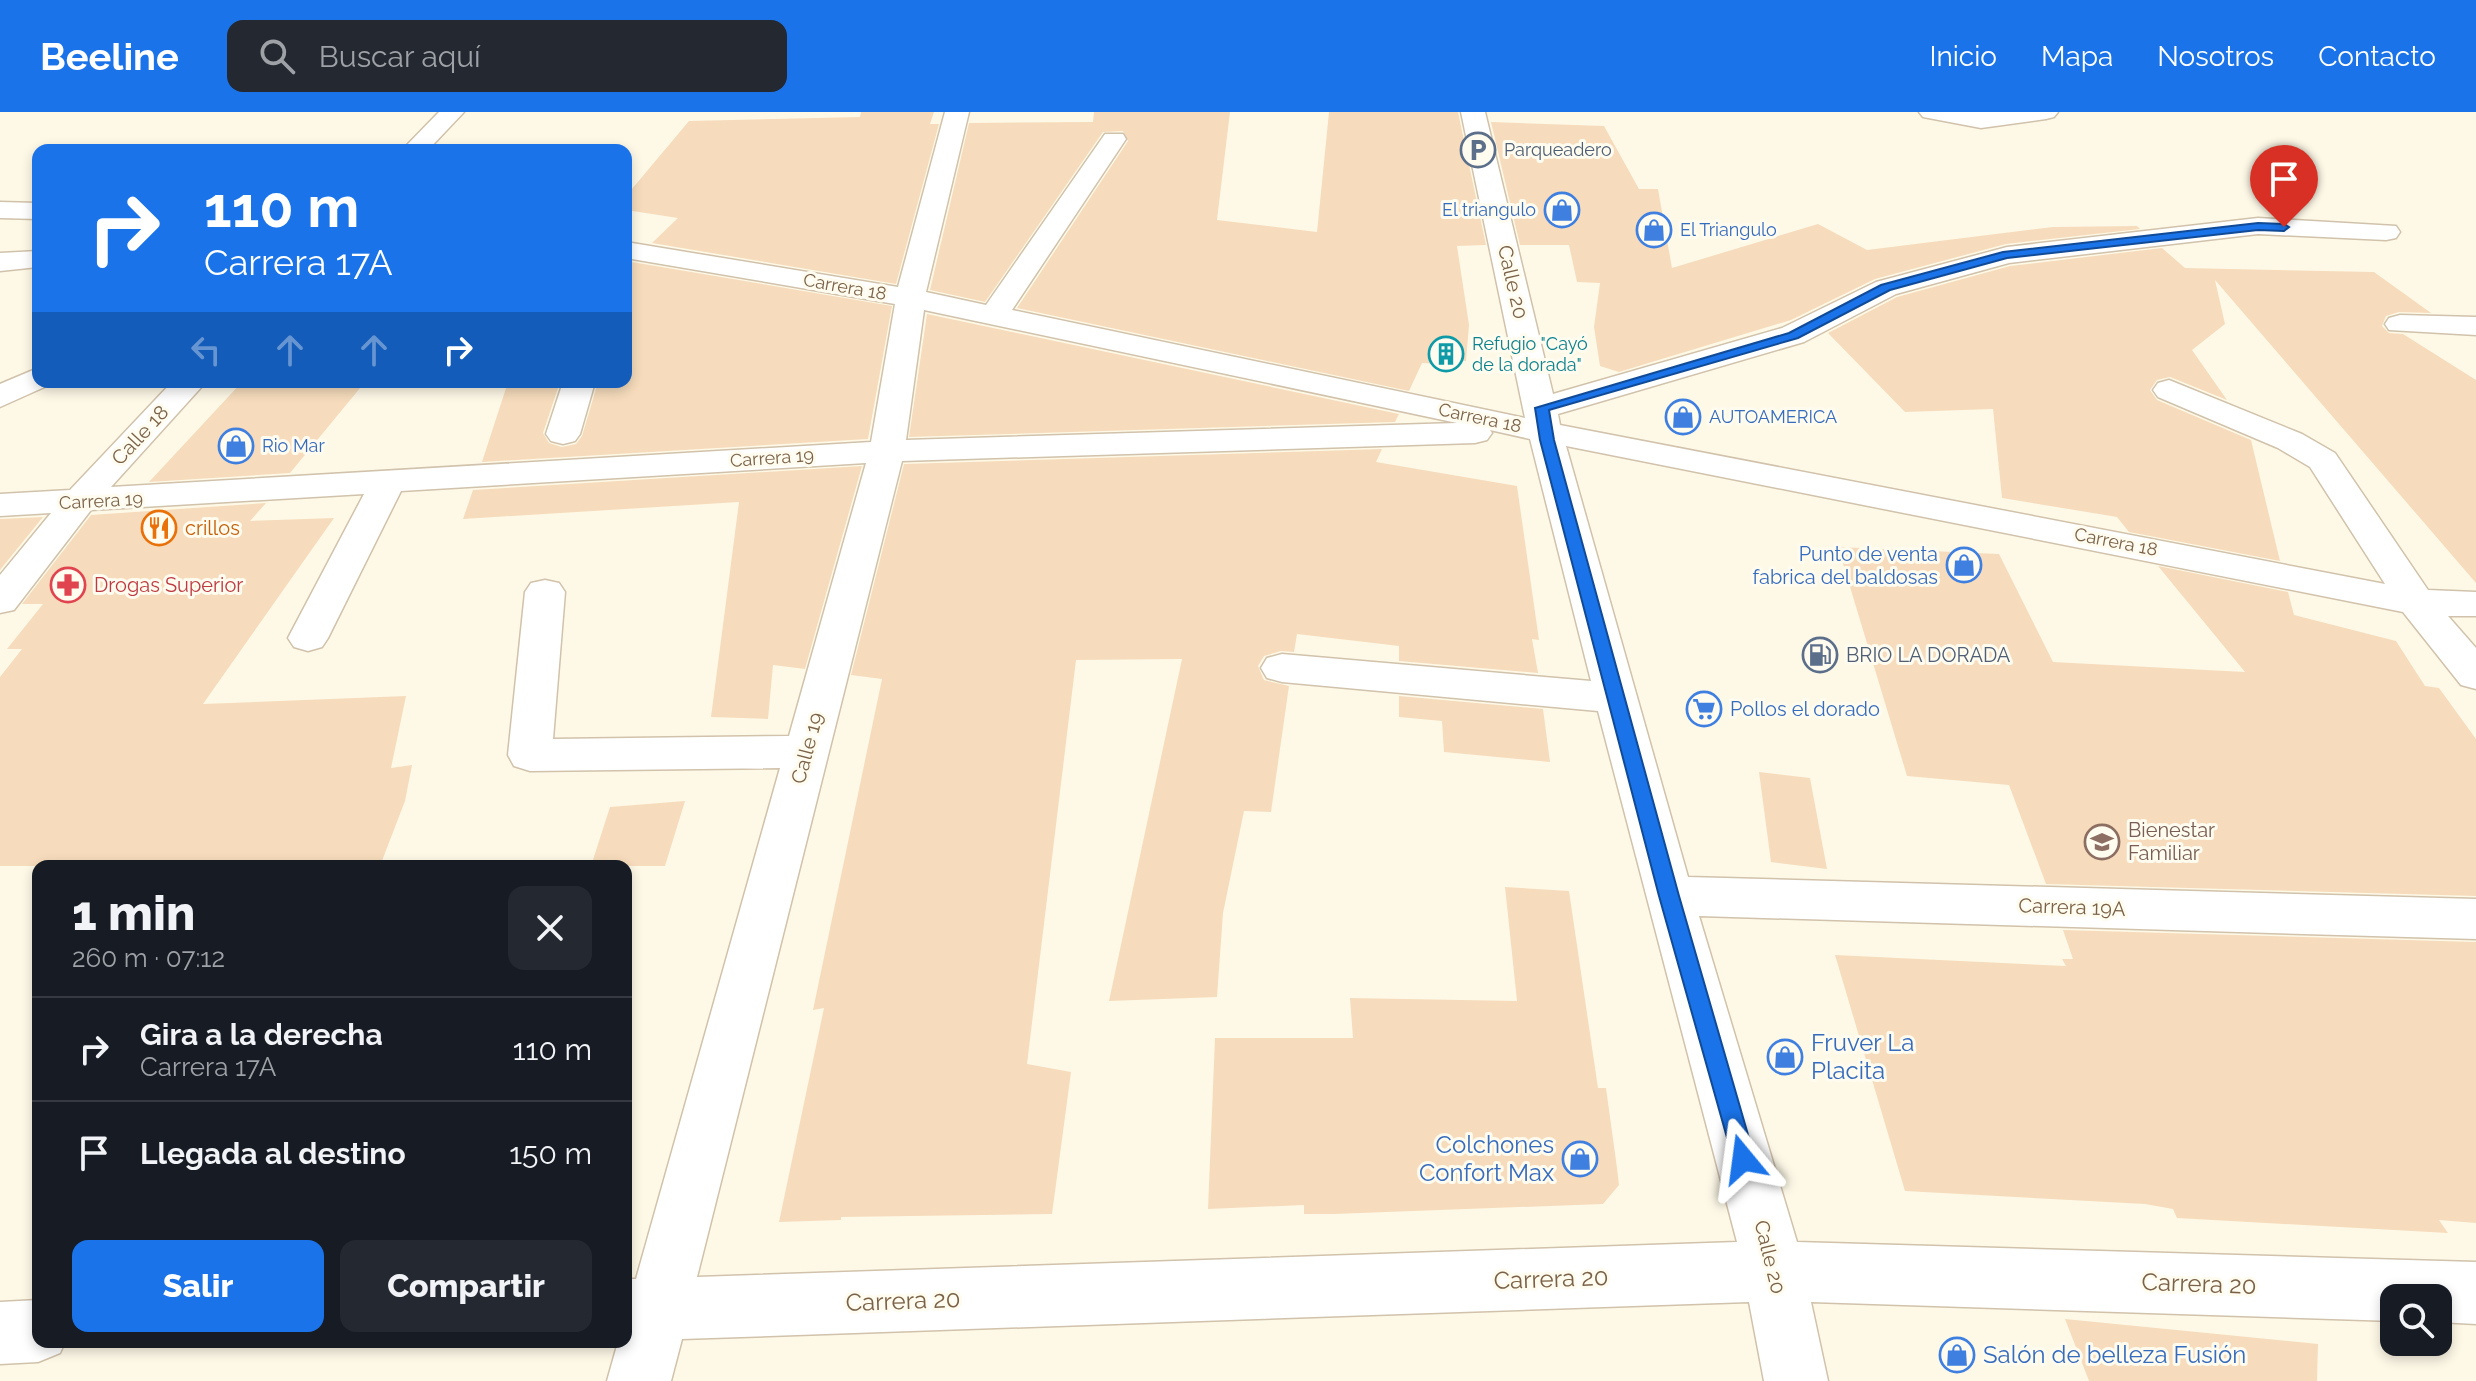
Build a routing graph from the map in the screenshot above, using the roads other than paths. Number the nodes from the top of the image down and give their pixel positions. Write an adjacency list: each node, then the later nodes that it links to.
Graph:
1 (452, 112): 7 (street)
2 (957, 112): 14 (street, Calle 19)
3 (1473, 112): 23 (street, Calle 20)
4 (1931, 112): 5 (street)
5 (2046, 112)
6 (1114, 139): 15 (street)
7 (420, 144)
8 (0, 210): 9 (street)
9 (32, 211)
10 (2386, 232): 23 (street)
11 (632, 251): 14 (street, Carrera 18)
12 (32, 259): 13 (street)
13 (0, 262)
14 (911, 298): 15 (street, Carrera 18); 25 (street, Calle 19)
15 (994, 315): 23 (street, Carrera 18)
16 (2400, 324): 17 (street)
17 (2476, 326)
18 (32, 381): 22 (street)
19 (184, 388): 27 (street, Calle 18)
20 (577, 388): 24 (street)
21 (2169, 390): 31 (street)
22 (0, 397)
23 (1544, 420): 25 (street, Carrera 19); 31 (street, Carrera 18); 36 (street, Calle 20)
24 (563, 434)
25 (887, 451): 26 (street, Carrera 19); 37 (street, Calle 19)
26 (387, 483): 27 (street, Carrera 19); 33 (street)
27 (78, 502): 28 (street, Carrera 19); 30 (street, Calle 18)
28 (0, 505)
29 (545, 592): 37 (street)
30 (0, 601)
31 (2416, 602): 32 (street, Carrera 18); 35 (street)
32 (2476, 604)
33 (308, 638)
34 (1282, 668): 36 (street)
35 (2476, 675)
36 (1618, 698): 38 (street, Calle 20)
37 (806, 752): 42 (street, Calle 19)
38 (1669, 896): 39 (street, Carrera 19A); 40 (street, Calle 20)
39 (2476, 919)
40 (1773, 1271): 41 (street, Carrera 20); 42 (street, Carrera 20); 46 (street, Calle 20)
41 (2476, 1293)
42 (643, 1310): 45 (street, Calle 19)
43 (32, 1331): 44 (street)
44 (0, 1333)
45 (639, 1381)
46 (1796, 1381)

